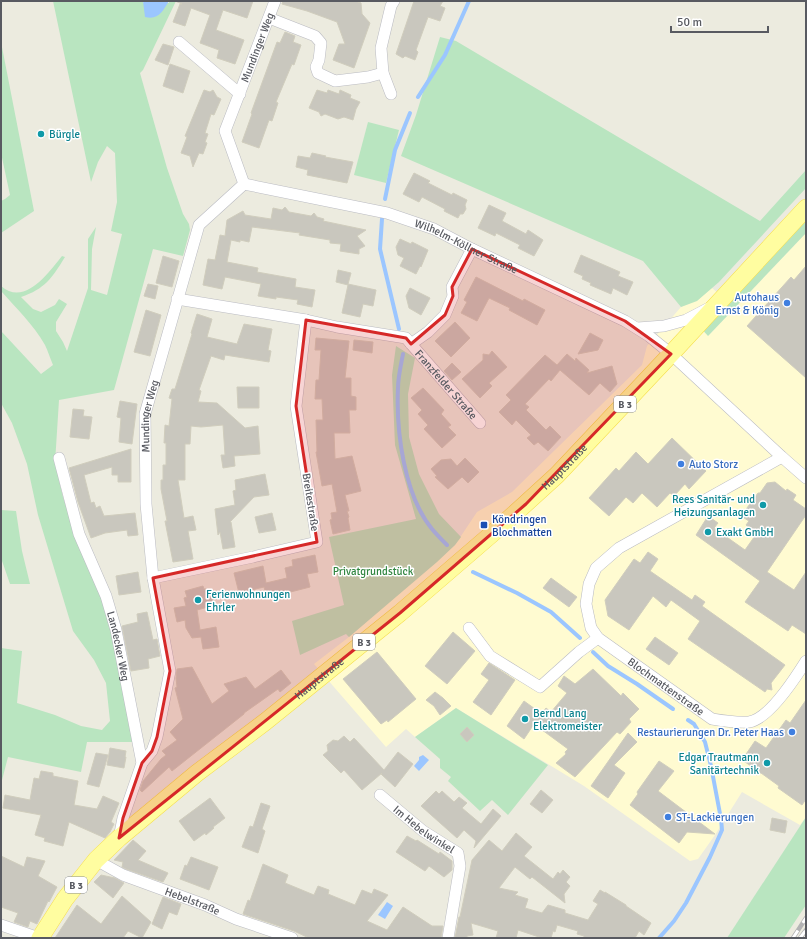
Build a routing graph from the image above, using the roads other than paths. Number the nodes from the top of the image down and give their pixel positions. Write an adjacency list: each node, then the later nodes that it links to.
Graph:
1 (275, 1): 3 (street, Mundinger Weg)
2 (394, 1): 5 (street)
3 (269, 18): 5 (street); 6 (street, Mundinger Weg)
4 (179, 42): 6 (street, Mundinger Weg)
5 (383, 73): 7 (street)
6 (240, 94): 8 (street, Mundinger Weg)
7 (391, 94)
8 (244, 184): 10 (street, Wilhelm-Köllner-Straße); 11 (street, Mundinger Weg)
9 (806, 208): 12 (main road, B 3)
10 (472, 248): 14 (street, Wilhelm-Köllner-Straße); 15 (street, Franzfelder Straße)
11 (177, 299): 13 (street); 21 (street, Mundinger Weg)
12 (720, 302): 14 (street); 16 (main road, B 3)
13 (306, 320): 15 (street); 21 (street, Breitestraße)
14 (638, 328): 16 (street, Wilhelm-Köllner-Straße)
15 (412, 344): 17 (street, Franzfelder Straße)
16 (672, 354): 18 (street); 27 (main road, Hauptstraße / B 3)
17 (480, 423)
18 (782, 457): 20 (street); 23 (street, Blochmattenstraße)
19 (59, 458): 25 (street, Landecker Weg)
20 (806, 478)
21 (153, 578): 25 (street, Mundinger Weg)
22 (469, 628): 23 (street)
23 (598, 638): 24 (street, Blochmattenstraße)
24 (806, 662)
25 (142, 763): 27 (street)
26 (380, 795): 32 (street, Im Hebelwinkel)
27 (119, 838): 28 (main road, Hauptstraße / B 3)
28 (96, 860): 30 (main road, Hauptstraße / B 3); 31 (street, Hebelstraße)
29 (1, 925): 30 (street)
30 (40, 938)
31 (292, 938)
32 (448, 938)

